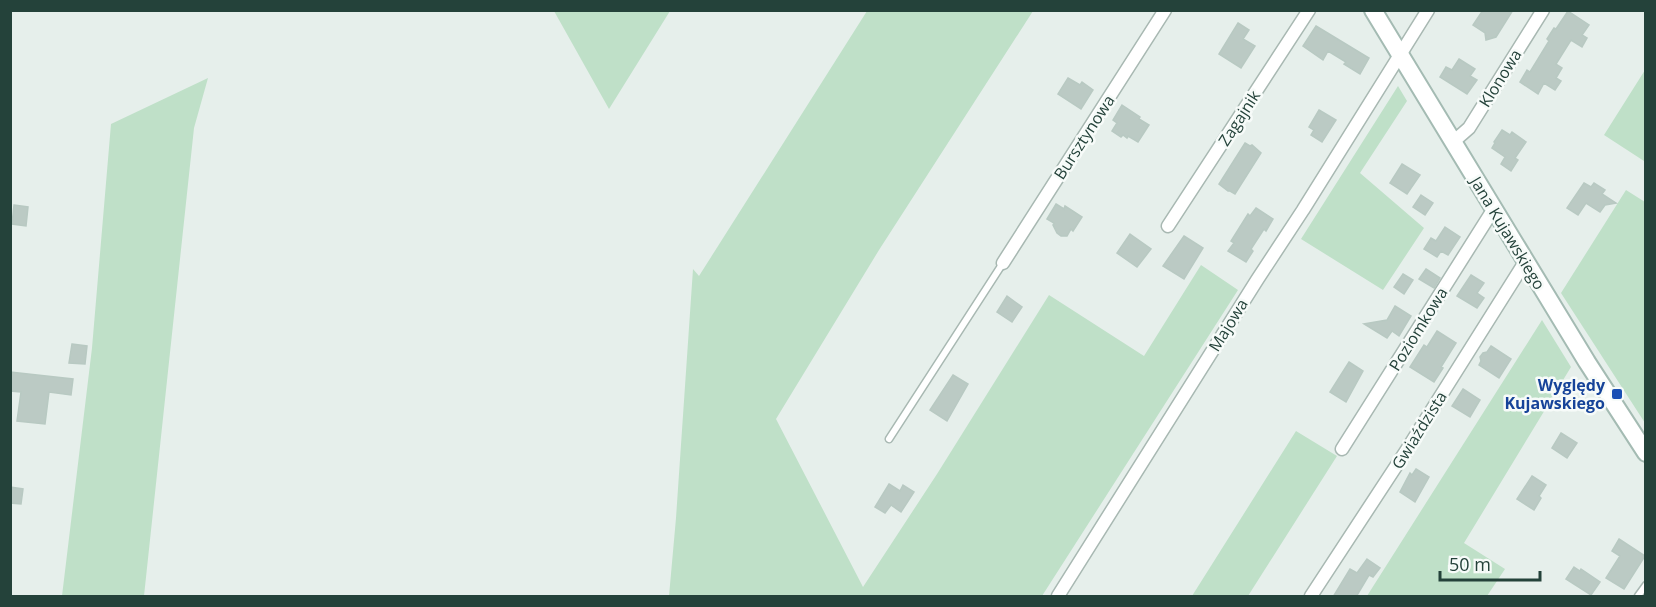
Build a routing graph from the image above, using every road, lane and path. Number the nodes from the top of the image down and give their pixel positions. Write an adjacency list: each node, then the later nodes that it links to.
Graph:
1 (1165, 10): 11 (street, Bursztynowa)
2 (1309, 10): 9 (street, Zagajnik)
3 (1373, 10): 6 (main road, Jana Kujawskiego)
4 (1428, 10): 6 (street, Majowa)
5 (1543, 10): 7 (street, Klonowa)
6 (1400, 55): 7 (main road, Jana Kujawskiego); 16 (street, Majowa)
7 (1453, 142): 8 (main road, Jana Kujawskiego)
8 (1493, 210): 10 (main road, Jana Kujawskiego); 13 (street, Poziomkowa)
9 (1168, 226)
10 (1525, 262): 14 (main road, Jana Kujawskiego); 17 (street, Gwiaździsta)
11 (1003, 263): 12 (lane)
12 (889, 439)
13 (1342, 448)
14 (1646, 453)
15 (1646, 585): 18 (lane)
16 (1058, 597)
17 (1311, 597)
18 (1638, 597)

